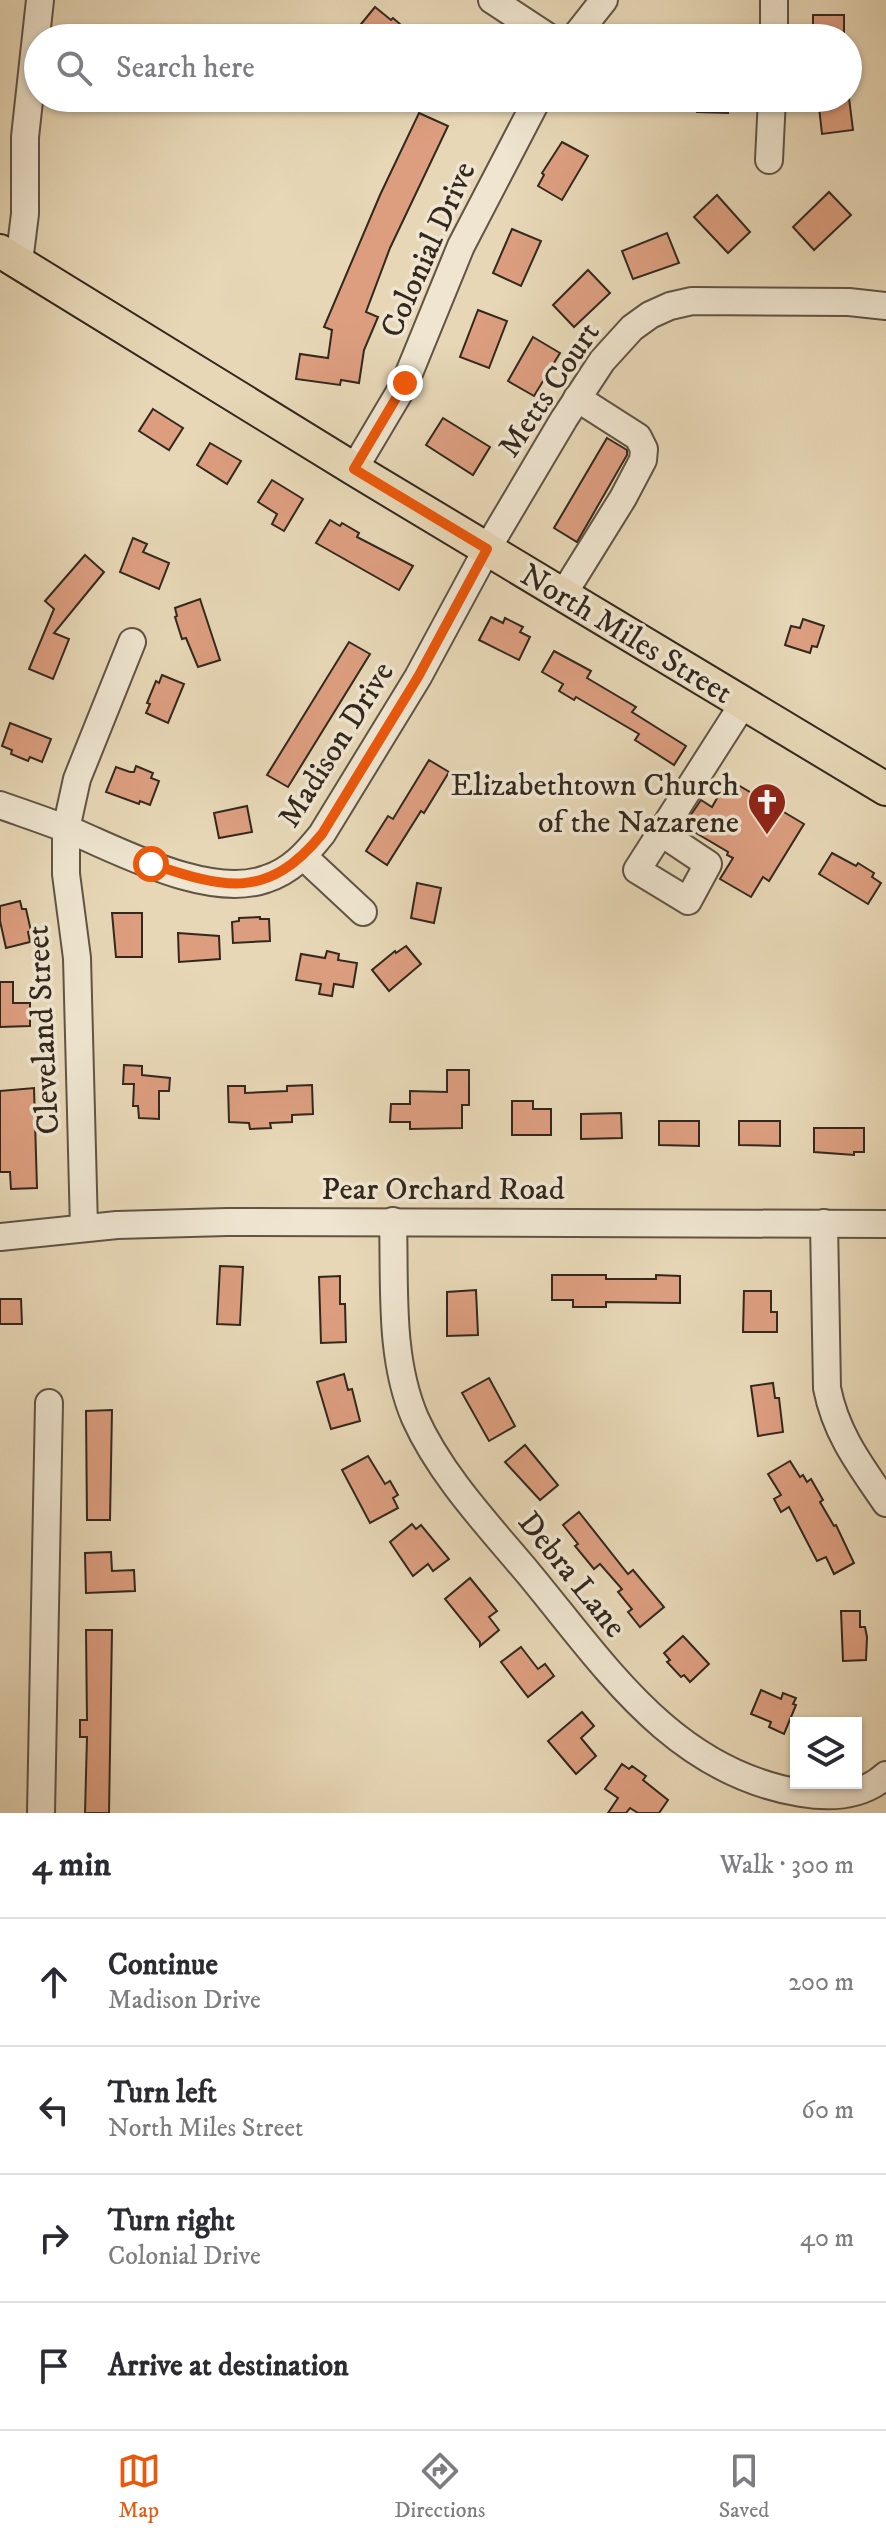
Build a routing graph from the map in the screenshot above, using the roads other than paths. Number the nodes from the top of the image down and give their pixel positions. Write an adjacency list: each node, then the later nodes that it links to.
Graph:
1 (40, 0): 5 (street)
2 (492, 0): 6 (street)
3 (604, 0): 7 (street)
4 (774, 0): 8 (street)
5 (37, 24)
6 (529, 24)
7 (585, 24)
8 (774, 24)
9 (28, 112): 13 (street)
10 (531, 112): 16 (street, Colonial Drive)
11 (771, 112): 12 (street)
12 (769, 160)
13 (9, 256): 16 (main road, North Miles Street)
14 (886, 306): 15 (street, Metts Court)
15 (577, 398): 17 (street, Metts Court); 18 (street)
16 (354, 469): 17 (main road, North Miles Street)
17 (487, 549): 18 (main road, North Miles Street); 25 (street, Madison Drive)
18 (564, 593): 20 (main road, North Miles Street)
19 (132, 642): 23 (street, Cleveland Street)
20 (743, 704): 21 (main road, North Miles Street); 24 (street)
21 (886, 789)
22 (0, 805): 23 (street, Madison Drive)
23 (66, 829): 25 (street, Madison Drive); 30 (street, Cleveland Street)
24 (660, 832)
25 (304, 857): 26 (street)
26 (363, 912)
27 (393, 1221): 28 (street, Pear Orchard Road); 30 (street, Pear Orchard Road); 34 (street, Debra Lane)
28 (824, 1223): 29 (street, Pear Orchard Road); 33 (street)
29 (886, 1224)
30 (84, 1228): 31 (street, Pear Orchard Road)
31 (0, 1237)
32 (49, 1403): 35 (street)
33 (886, 1503)
34 (886, 1775)
35 (41, 1813)

